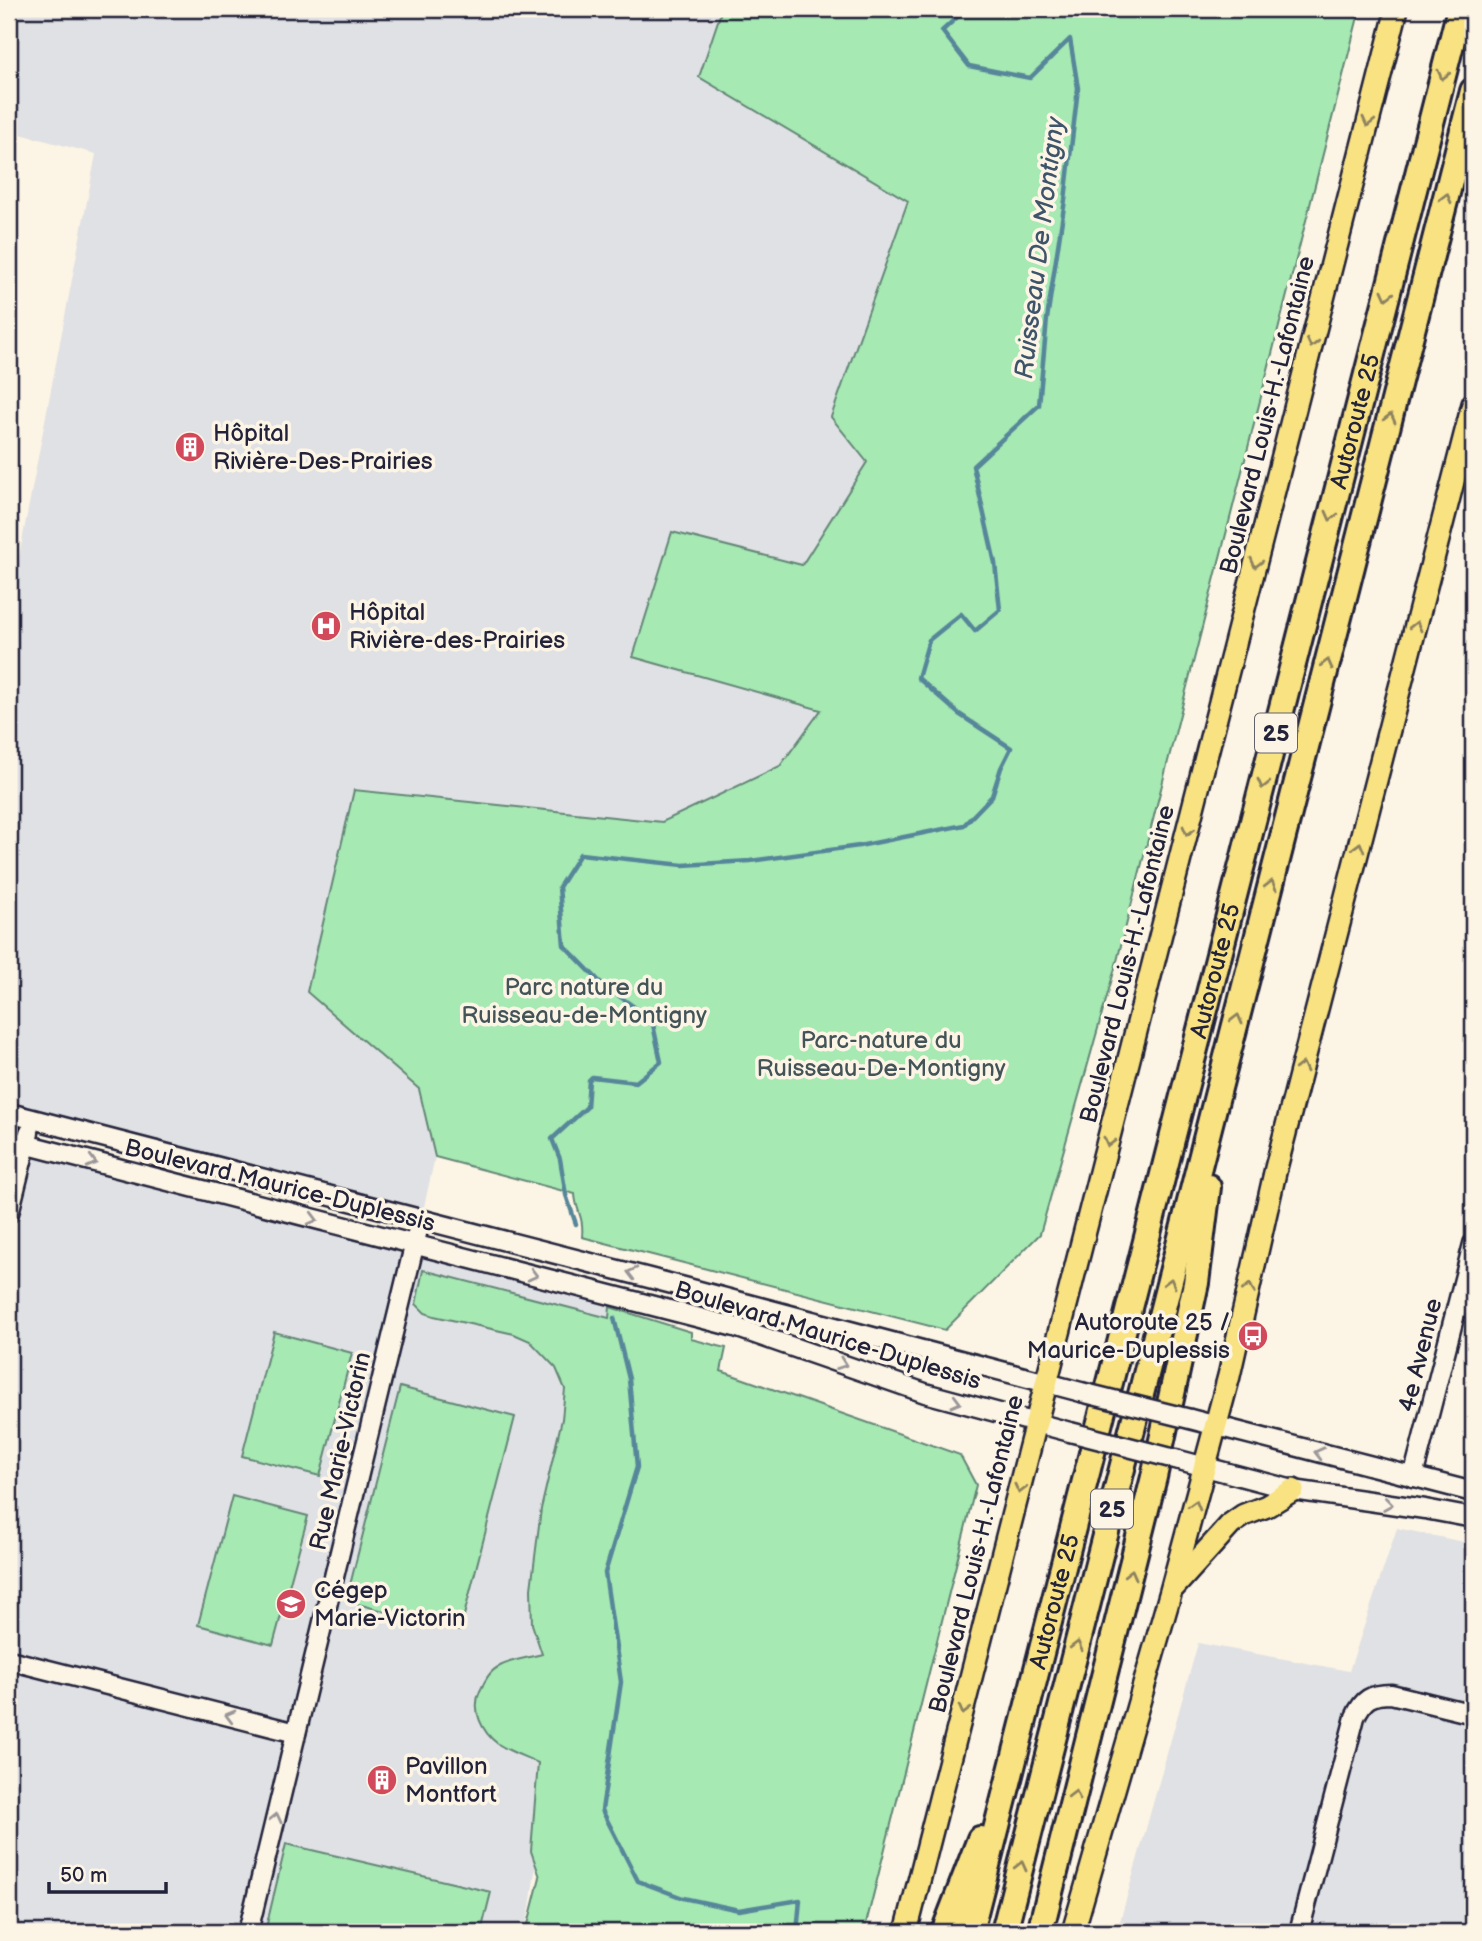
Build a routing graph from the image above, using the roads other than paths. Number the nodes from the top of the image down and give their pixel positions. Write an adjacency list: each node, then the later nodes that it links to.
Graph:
1 (1397, 9): 13 (main road, Boulevard Louis-H.-Lafontaine, one-way to 13)
2 (1460, 9): 24 (highway, Autoroute 25 / 25, one-way to 24)
3 (1473, 91): 5 (highway, Autoroute 25 / 25, one-way to 3)
4 (1473, 404): 15 (main road, one-way to 4)
5 (1220, 1086): 30 (highway, Autoroute 25 / 25, one-way to 5); 31 (highway, one-way to 5)
6 (9, 1113): 7 (street, Boulevard Maurice-Duplessis)
7 (33, 1119): 8 (street); 10 (street, Boulevard Maurice-Duplessis)
8 (18, 1142): 9 (street); 11 (street, Boulevard Maurice-Duplessis, one-way to 11)
9 (9, 1213)
10 (421, 1220): 11 (street, Rue Marie-Victorin); 13 (street, Boulevard Maurice-Duplessis, one-way to 10)
11 (414, 1244): 14 (street, Boulevard Maurice-Duplessis, one-way to 14); 25 (street, Rue Marie-Victorin)
12 (1473, 1244): 17 (street, 4e Avenue)
13 (1047, 1382): 14 (main road, Boulevard Louis-H.-Lafontaine); 15 (street, Boulevard Maurice-Duplessis, bridge)
14 (1037, 1423): 16 (street, Boulevard Maurice-Duplessis, bridge); 27 (main road, Boulevard Louis-H.-Lafontaine, one-way to 27)
15 (1215, 1426): 16 (main road); 17 (street, Boulevard Maurice-Duplessis, one-way to 15)
16 (1205, 1467): 18 (street, Boulevard Maurice-Duplessis); 21 (main road, one-way to 16)
17 (1413, 1477): 19 (street, Boulevard Maurice-Duplessis)
18 (1293, 1490): 20 (street, Boulevard Maurice-Duplessis, one-way to 20); 21 (main road)
19 (1473, 1492)
20 (1473, 1518)
21 (1171, 1591): 32 (main road)
22 (9, 1660): 25 (street, one-way to 22)
23 (1473, 1714): 33 (street)
24 (1023, 1724): 28 (highway); 29 (highway, Autoroute 25 / 25)
25 (296, 1733): 26 (street, Rue Marie-Victorin, one-way to 25)
26 (248, 1932)
27 (906, 1932)
28 (944, 1932)
29 (970, 1932)
30 (1004, 1932)
31 (1040, 1932)
32 (1073, 1932)
33 (1299, 1932)

